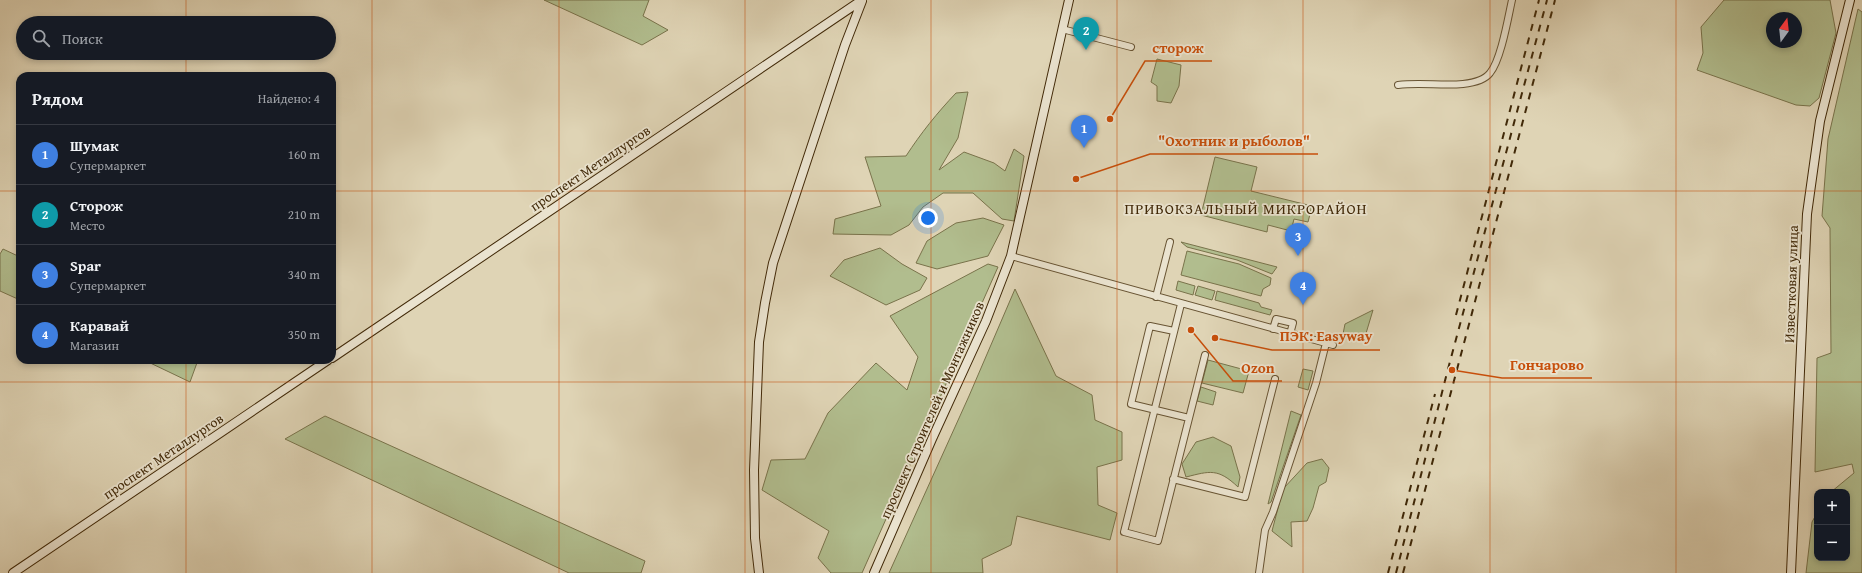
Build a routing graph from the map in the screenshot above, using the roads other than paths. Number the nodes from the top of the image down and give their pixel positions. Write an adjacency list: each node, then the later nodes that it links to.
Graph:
1 (862, 0): 17 (street, проспект Металлургов); 25 (street)
2 (1069, 0): 5 (street, проспект Строителей и Монтажников)
3 (1512, 0): 7 (street)
4 (1850, 0): 28 (street, Известковая улица)
5 (1062, 29): 6 (street); 9 (street, проспект Строителей и Монтажников)
6 (1131, 47)
7 (1398, 85)
8 (1170, 242): 10 (street)
9 (1011, 256): 10 (street); 26 (street, проспект Строителей и Монтажников)
10 (1156, 297): 11 (street)
11 (1181, 304): 12 (street); 13 (street)
12 (1274, 329): 14 (street); 14 (street)
13 (1174, 331): 21 (street); 21 (street)
14 (1290, 334): 15 (street)
15 (1326, 343): 16 (street); 27 (street)
16 (1333, 345)
17 (336, 355)
18 (1205, 356): 22 (street)
19 (322, 364): 24 (street, проспект Металлургов)
20 (1275, 379): 23 (street)
21 (1155, 410): 22 (street); 23 (street)
22 (1189, 418): 23 (street)
23 (1173, 479)
24 (13, 573)
25 (759, 573)
26 (874, 573)
27 (1259, 573)
28 (1791, 573)

